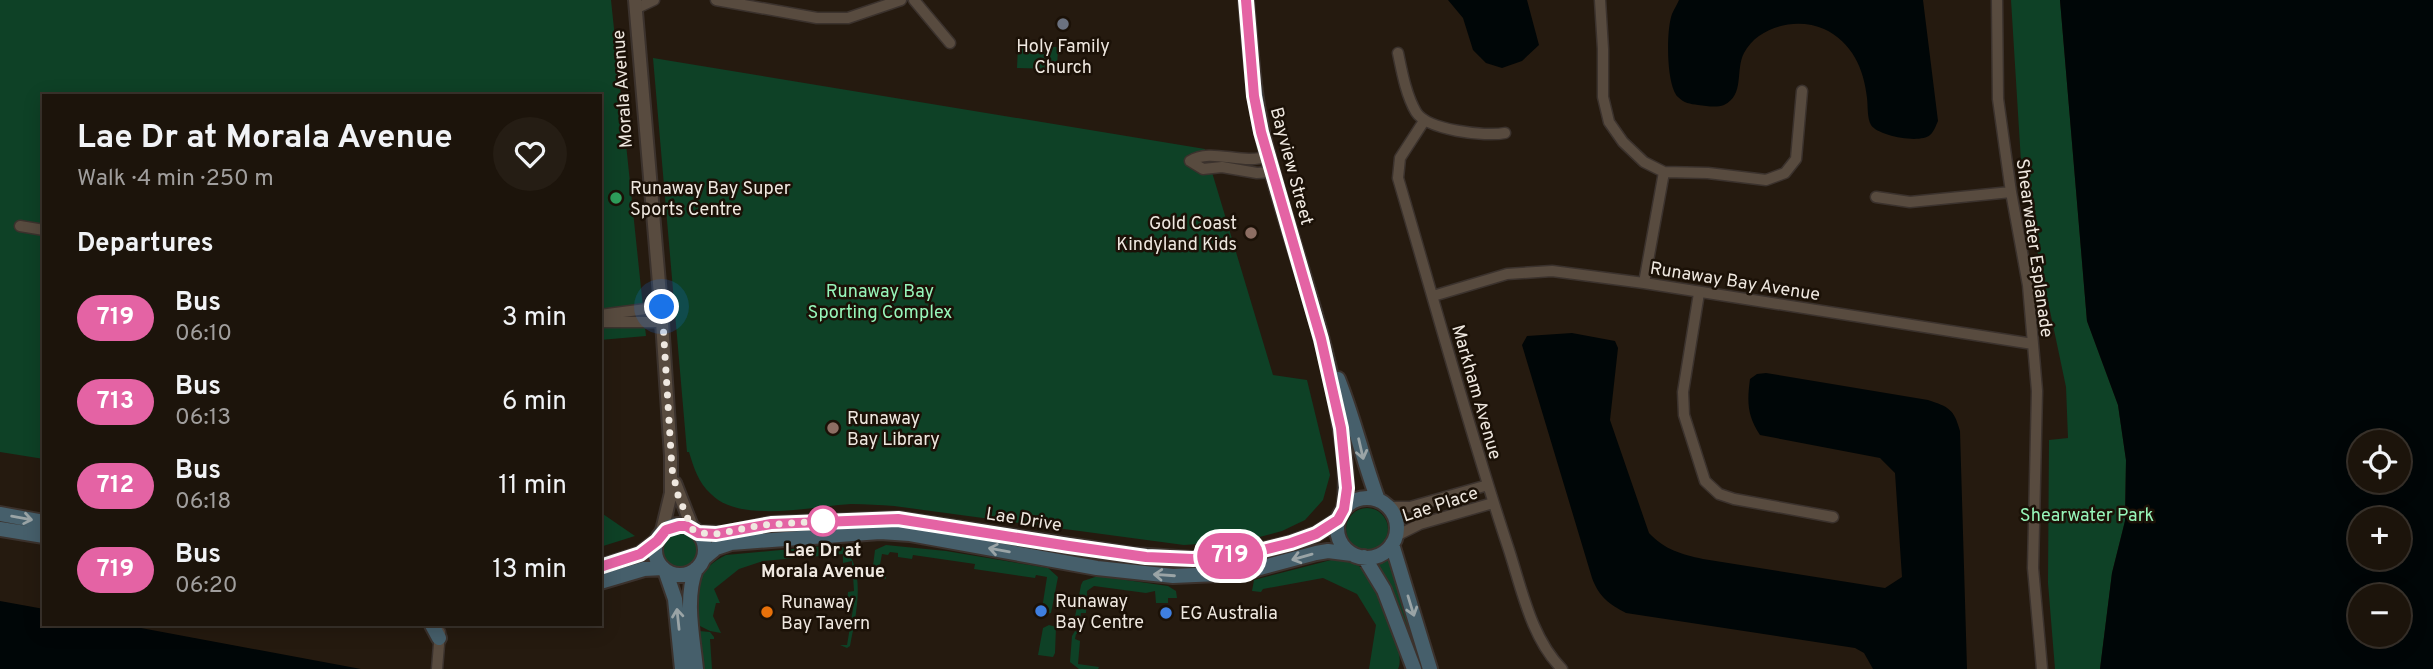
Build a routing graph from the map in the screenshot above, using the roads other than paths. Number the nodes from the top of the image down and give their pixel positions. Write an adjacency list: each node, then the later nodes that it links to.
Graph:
1 (654, 0): 8 (street)
2 (716, 0): 3 (street)
3 (901, 0)
4 (914, 0): 9 (street)
5 (1246, 0): 14 (main road, Bayview Street)
6 (1600, 0): 16 (street)
7 (1997, 0): 17 (street, Shearwater Esplanade)
8 (635, 5): 24 (street, Morala Avenue)
9 (950, 43)
10 (1398, 53): 12 (street)
11 (1802, 91): 16 (street)
12 (1424, 121): 13 (street); 23 (street, Markham Avenue)
13 (1505, 133)
14 (1268, 156): 15 (main road, Bayview Street); 15 (street)
15 (1272, 172): 28 (main road, Bayview Street)
16 (1664, 172): 21 (street)
17 (2011, 192): 18 (street); 29 (street, Shearwater Esplanade)
18 (1876, 197)
19 (20, 226): 20 (street)
20 (42, 230)
21 (1644, 283): 22 (street, Runaway Bay Avenue); 23 (street, Runaway Bay Avenue)
22 (1699, 293): 29 (street, Runaway Bay Avenue); 36 (street)
23 (1433, 296): 31 (street, Markham Avenue)
24 (662, 307): 25 (street); 27 (street, Morala Avenue)
25 (602, 315)
26 (602, 322): 27 (street)
27 (663, 322): 30 (street, Morala Avenue)
28 (1321, 339): 33 (main road, Bayview Street, one-way to 33); 35 (main road, Bayview Street)
29 (2033, 344): 57 (street, Shearwater Esplanade)
30 (672, 469): 39 (street, Morala Avenue); 41 (street, Morala Avenue)
31 (1488, 485): 32 (street, Markham Avenue); 33 (street, Lae Place)
32 (1493, 503): 42 (street, Lae Place); 56 (street, Markham Avenue)
33 (1384, 504): 35 (main road); 42 (main road)
34 (0, 514): 37 (main road, one-way to 37)
35 (1341, 514): 43 (main road, Lae Drive); 44 (main road)
36 (1833, 517)
37 (42, 522)
38 (0, 529): 40 (main road)
39 (695, 531): 41 (main road); 43 (main road, Lae Drive); 45 (main road)
40 (42, 536)
41 (659, 538): 46 (main road); 47 (main road)
42 (1394, 540): 44 (main road); 55 (main road, one-way to 55)
43 (1244, 554): 48 (main road)
44 (1358, 555): 48 (main road, Lae Drive, one-way to 48); 54 (main road)
45 (700, 564): 47 (main road); 48 (main road, Lae Drive, one-way to 45); 53 (main road)
46 (602, 566)
47 (664, 569): 49 (main road); 52 (main road, one-way to 47)
48 (1233, 574)
49 (602, 581)
50 (437, 629): 51 (street)
51 (437, 669)
52 (682, 669)
53 (696, 669)
54 (1414, 669)
55 (1430, 669)
56 (1562, 669)
57 (2042, 669)

